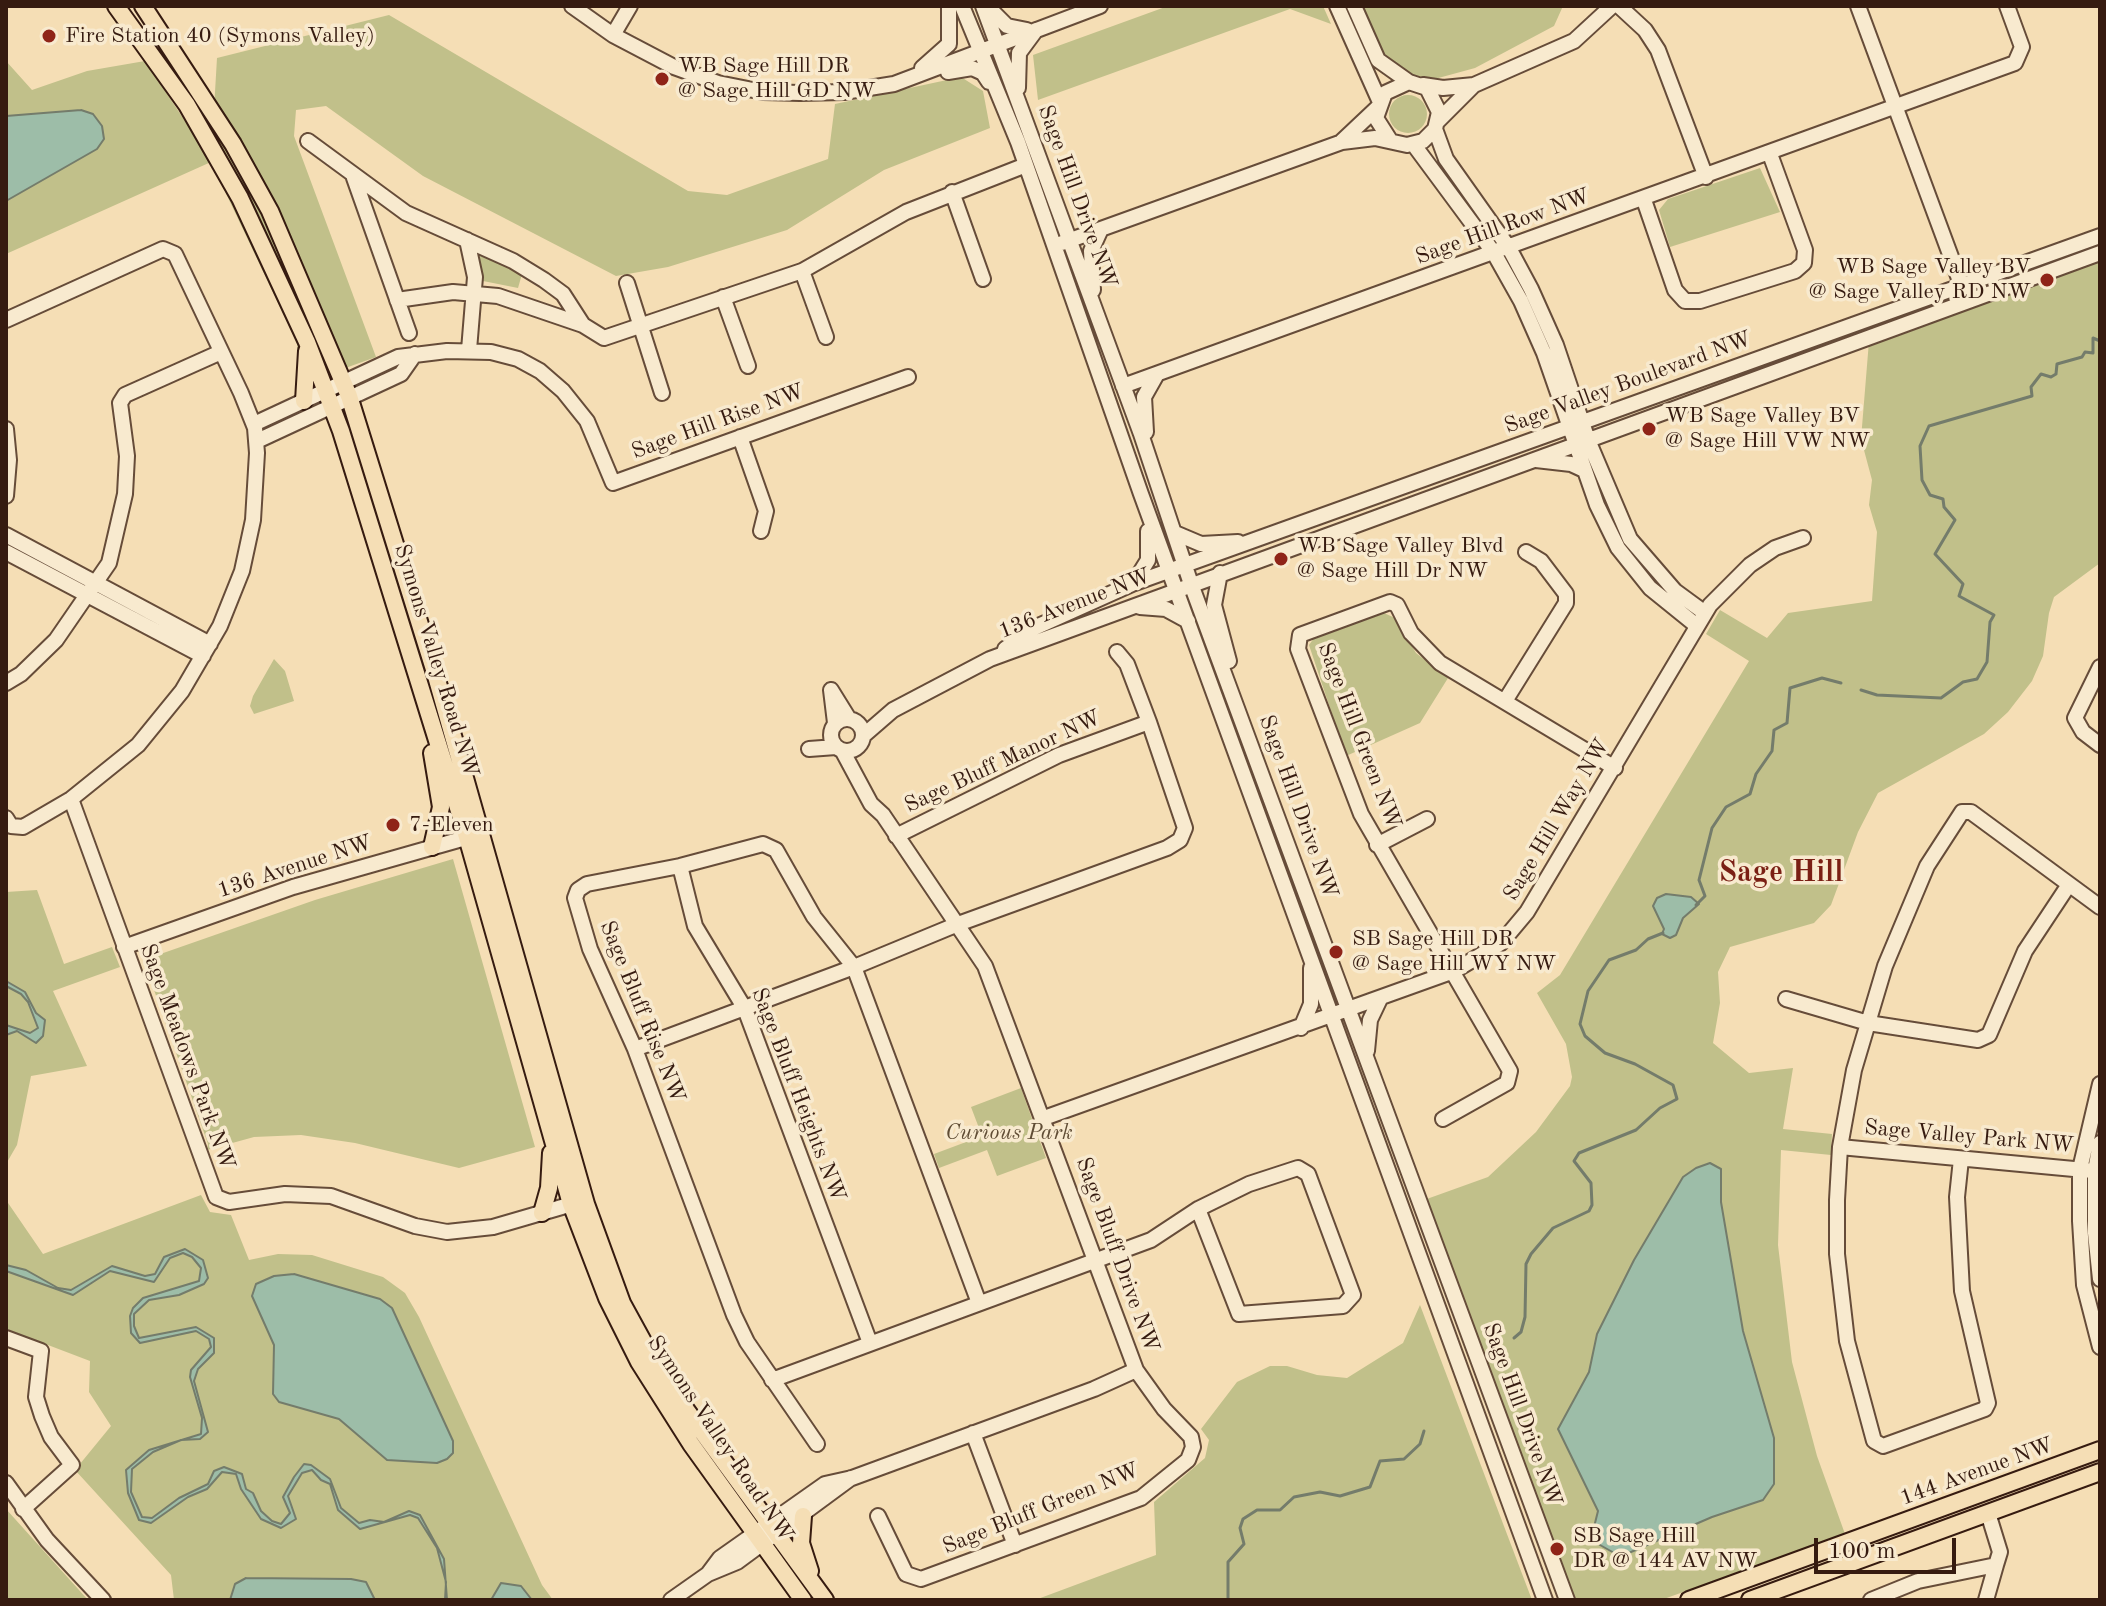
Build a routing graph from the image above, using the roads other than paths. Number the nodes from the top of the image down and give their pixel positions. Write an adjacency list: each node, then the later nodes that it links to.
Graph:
1 (116, 6): 58 (main road, Symons Valley Road NW)
2 (572, 6): 16 (street)
3 (630, 6): 16 (street)
4 (949, 6): 20 (street)
5 (962, 6): 18 (street, Sage Hill Drive NW)
6 (985, 6): 15 (street); 17 (street, Sage Hill Drive NW)
7 (1100, 6): 15 (street)
8 (1337, 6): 23 (street)
9 (1354, 6): 19 (street)
10 (1612, 6): 21 (street)
11 (1619, 6): 34 (street)
12 (1858, 6): 25 (street)
13 (2007, 6): 25 (street, Sage Hill Row NW)
14 (144, 7): 65 (main road, Symons Valley Road NW)
15 (1036, 30): 17 (street); 24 (street)
16 (613, 35): 20 (street)
17 (997, 45): 18 (street); 24 (street, Sage Hill Drive NW)
18 (980, 52): 20 (street); 22 (street, Sage Hill Drive NW)
19 (1414, 83): 21 (street); 23 (street); 26 (street)
20 (894, 84): 22 (street)
21 (1474, 85): 26 (street)
22 (997, 94): 32 (street, Sage Hill Drive NW)
23 (1378, 104): 27 (street); 29 (street)
24 (1020, 107): 42 (street, Sage Hill Drive NW)
25 (1897, 107): 31 (street, Sage Hill Row NW); 49 (street)
26 (1437, 125): 30 (street); 43 (street)
27 (1390, 140): 29 (street); 30 (street)
28 (308, 141): 33 (street)
29 (1342, 142): 39 (street)
30 (1414, 145): 43 (street)
31 (1770, 154): 34 (street, Sage Hill Row NW); 36 (street)
32 (1026, 165): 35 (street); 42 (street, Sage Hill Drive NW)
33 (354, 177): 37 (street); 38 (street)
34 (1706, 177): 36 (street, Sage Hill Row NW)
35 (952, 192): 45 (street); 46 (street)
36 (1644, 200): 43 (street, Sage Hill Row NW)
37 (391, 204): 38 (street); 41 (street)
38 (369, 220): 51 (street)
39 (1101, 229): 42 (street); 52 (street)
40 (2100, 236): 49 (street, Sage Valley Boulevard NW)
41 (467, 240): 48 (street); 54 (street)
42 (1062, 243): 52 (street, Sage Hill Drive NW); 77 (street, Sage Hill Drive NW)
43 (1502, 251): 62 (street, Sage Hill Row NW); 70 (street)
44 (2100, 253): 49 (street, Sage Valley Boulevard NW)
45 (802, 271): 50 (street); 57 (street)
46 (983, 279)
47 (627, 283): 55 (street)
48 (473, 293): 51 (street); 54 (street); 59 (street)
49 (1964, 293): 70 (street, Sage Valley Boulevard NW); 74 (street, Sage Valley Boulevard NW)
50 (723, 297): 55 (street); 61 (street)
51 (397, 300): 56 (street)
52 (1096, 310): 64 (street, Sage Hill Drive NW)
53 (6, 320): 60 (street)
54 (583, 325): 55 (street)
55 (640, 326): 66 (street)
56 (409, 333)
57 (826, 337)
58 (307, 342): 67 (main road, Symons Valley Road NW); 68 (main road)
59 (469, 350): 65 (street, Sage Hill Rise NW); 72 (street, Sage Hill Rise NW)
60 (221, 352): 69 (street); 93 (street)
61 (748, 366)
62 (1157, 374): 64 (street, Sage Hill Row NW); 75 (street)
63 (908, 377): 72 (street, Sage Hill Rise NW)
64 (1123, 386): 75 (street, Sage Hill Drive NW)
65 (346, 389): 67 (street, Sage Hill Rise NW); 115 (main road, Symons Valley Road NW)
66 (662, 393)
67 (328, 397): 68 (street); 73 (street); 106 (main road, Symons Valley Road NW)
68 (304, 401): 69 (street)
69 (254, 424): 73 (street)
70 (1576, 425): 74 (street); 85 (street, Sage Valley Boulevard NW)
71 (6, 429): 80 (street)
72 (740, 437): 81 (street)
73 (257, 441): 97 (street)
74 (1582, 442): 76 (street, Sage Valley Boulevard NW); 78 (street); 95 (street)
75 (1149, 460): 77 (street); 82 (street, Sage Hill Drive NW)
76 (1532, 460): 78 (street); 90 (street, Sage Valley Boulevard NW)
77 (1132, 466): 79 (street, Sage Hill Drive NW)
78 (1584, 470): 95 (street)
79 (1141, 494): 89 (street, Sage Hill Drive NW); 91 (street)
80 (6, 496)
81 (761, 531)
82 (1175, 533): 85 (street); 88 (street, Sage Hill Drive NW)
83 (6, 535): 93 (street)
84 (1803, 538): 95 (street, Sage Hill Way NW)
85 (1258, 539): 88 (street, Sage Valley Boulevard NW)
86 (6, 552): 93 (street)
87 (1526, 552): 103 (street)
88 (1185, 566): 89 (street, Sage Valley Boulevard NW); 92 (street, Sage Hill Drive NW)
89 (1170, 571): 91 (street, 136 Avenue NW); 92 (street, Sage Hill Drive NW)
90 (1220, 573): 92 (street, Sage Valley Boulevard NW); 102 (street)
91 (1132, 584): 99 (street, 136 Avenue NW)
92 (1184, 586): 94 (street, 136 Avenue NW); 96 (street, Sage Hill Drive NW); 102 (street, Sage Hill Drive NW)
93 (94, 588): 97 (street); 101 (street)
94 (1132, 607): 96 (street); 99 (street, 136 Avenue NW)
95 (1701, 619): 110 (street, Sage Hill Way NW)
96 (1188, 621): 123 (street, Sage Hill Drive NW)
97 (206, 650): 111 (street)
98 (1117, 652): 105 (street)
99 (990, 659): 104 (street, 136 Avenue NW)
100 (2100, 667): 109 (street)
101 (6, 683)
102 (1236, 701): 130 (street, Sage Hill Drive NW)
103 (1505, 701): 110 (street, Sage Hill Green NW); 117 (street, Sage Hill Green NW)
104 (893, 710): 107 (street, 136 Avenue NW); 108 (street, 136 Avenue NW)
105 (1149, 722): 116 (street, Sage Bluff Manor NW); 122 (street)
106 (434, 728): 115 (main road, Symons Valley Road NW); 118 (main road)
107 (841, 732): 108 (street, Sage Bluff Drive NW); 108 (street); 112 (street, Sage Bluff Drive NW)
108 (861, 740): 112 (street, Sage Bluff Drive NW)
109 (2100, 745)
110 (1615, 768): 126 (street, Sage Hill Way NW)
111 (71, 799): 113 (street); 124 (street, Sage Meadows Park NW)
112 (883, 815): 116 (street, Sage Bluff Drive NW)
113 (6, 818)
114 (1427, 819): 117 (street)
115 (474, 835): 118 (street, 136 Avenue NW); 138 (main road, Symons Valley Road NW); 143 (main road, Symons Valley Road NW)
116 (896, 836): 122 (street, Sage Bluff Drive NW)
117 (1377, 845): 126 (street, Sage Hill Green NW)
118 (432, 847): 124 (street, 136 Avenue NW)
119 (680, 866): 125 (street, Sage Bluff Rise NW); 129 (street, Sage Bluff Heights NW); 133 (street, Sage Bluff Rise NW)
120 (2068, 886): 121 (street, Sage Valley Park NW); 131 (street); 131 (street, Sage Valley Park NW)
121 (2100, 907)
122 (958, 924): 125 (street); 136 (street, Sage Bluff Drive NW)
123 (1308, 943): 130 (street, Sage Hill Drive NW); 132 (street)
124 (124, 947): 145 (street, Sage Meadows Park NW)
125 (854, 967): 129 (street); 148 (street, Sage Bluff Rise NW)
126 (1454, 971): 127 (street, Sage Hill Way NW); 137 (street, Sage Hill Green NW)
127 (1380, 999): 130 (street, Sage Hill Way NW); 134 (street)
128 (1786, 999): 131 (street)
129 (745, 1009): 133 (street); 150 (street, Sage Bluff Heights NW)
130 (1342, 1013): 132 (street, Sage Hill Way NW); 134 (street, Sage Hill Drive NW); 172 (street, Sage Hill Drive NW)
131 (1868, 1023): 140 (street, Sage Valley Park NW)
132 (1301, 1028): 136 (street, Sage Hill Way NW)
133 (635, 1049): 153 (street, Sage Bluff Rise NW)
134 (1366, 1056): 173 (street, Sage Hill Drive NW)
135 (2100, 1084): 142 (street)
136 (1044, 1118): 146 (street, Sage Bluff Drive NW)
137 (1443, 1119)
138 (551, 1136): 143 (main road, Symons Valley Road NW); 145 (main road)
139 (2100, 1143): 142 (street)
140 (1840, 1147): 141 (street, Sage Valley Park NW); 141 (street)
141 (1961, 1159): 142 (street, Sage Valley Park NW)
142 (2088, 1170): 147 (street); 151 (street)
143 (578, 1202): 145 (street, Sage Meadows Park NW); 164 (main road, Symons Valley Road NW); 165 (main road, Symons Valley Road NW)
144 (1198, 1209): 144 (street); 146 (street)
145 (542, 1213)
146 (1094, 1261): 148 (street); 152 (street, Sage Bluff Drive NW)
147 (2100, 1279)
148 (979, 1303): 150 (street)
149 (6, 1338): 160 (street)
150 (870, 1343): 153 (street)
151 (2100, 1347)
152 (1136, 1370): 154 (street); 166 (street, Sage Bluff Green NW)
153 (772, 1380): 155 (street, Sage Bluff Rise NW)
154 (973, 1433): 158 (street); 166 (street)
155 (817, 1444)
156 (2100, 1450): 174 (main road, 144 Avenue NW)
157 (2100, 1472): 161 (main road, 144 Avenue NW)
158 (852, 1478): 162 (street); 164 (street)
159 (6, 1483): 160 (street)
160 (23, 1509): 169 (street)
161 (1988, 1513): 167 (street); 175 (main road, 144 Avenue NW)
162 (803, 1516): 164 (street); 168 (main road)
163 (878, 1516): 166 (street, Sage Bluff Green NW)
164 (773, 1528): 165 (street); 168 (main road, Symons Valley Road NW)
165 (758, 1538): 170 (street); 171 (main road, Symons Valley Road NW)
166 (1015, 1545)
167 (1996, 1565): 176 (street); 177 (street)
168 (820, 1594)
169 (103, 1600)
170 (671, 1600)
171 (803, 1600)
172 (1545, 1600)
173 (1567, 1600)
174 (1689, 1600)
175 (1750, 1600)
176 (1871, 1600)
177 (1986, 1600)

